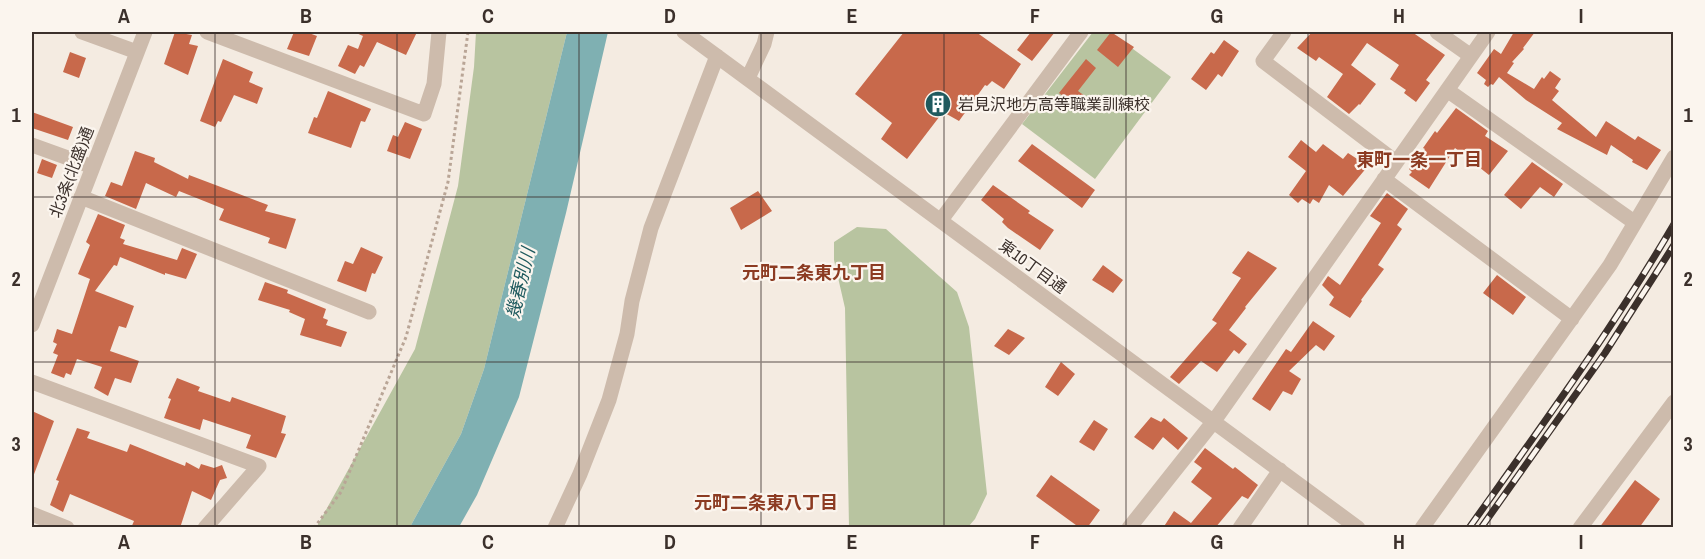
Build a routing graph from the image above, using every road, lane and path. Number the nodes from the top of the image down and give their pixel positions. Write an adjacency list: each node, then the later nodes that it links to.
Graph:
1 (82, 32): 12 (street)
2 (145, 32): 12 (street, 北3条(北盛)通)
3 (207, 32): 4 (street)
4 (440, 32)
5 (468, 32): 35 (path)
6 (767, 32): 15 (street)
7 (1081, 32): 23 (street)
8 (1284, 32): 19 (street)
9 (1437, 32): 14 (street)
10 (1488, 32): 14 (street)
11 (685, 33): 13 (street, 東10丁目通)
12 (137, 52): 20 (street, 北3条(北盛)通)
13 (717, 56): 15 (street, 東10丁目通); 36 (street)
14 (1471, 56): 16 (street)
15 (748, 78): 23 (street, 東10丁目通)
16 (1447, 90): 19 (street); 24 (street)
17 (32, 145): 20 (street)
18 (1674, 157): 24 (street)
19 (1396, 162): 21 (street)
20 (93, 167): 22 (street, 北3条(北盛)通)
21 (1384, 178): 26 (street); 30 (street)
22 (81, 197): 25 (street); 27 (street, 北3条(北盛)通)
23 (941, 220): 30 (street, 東10丁目通)
24 (1634, 222): 26 (street)
25 (369, 312)
26 (1572, 319): 40 (street)
27 (32, 325)
28 (32, 381): 34 (street)
29 (1672, 407): 41 (street)
30 (1214, 421): 31 (street, 東10丁目通); 37 (street)
31 (1280, 471): 38 (street); 39 (street, 東10丁目通)
32 (32, 514): 33 (street)
33 (67, 528)
34 (205, 528)
35 (314, 528)
36 (555, 528)
37 (1129, 528)
38 (1240, 528)
39 (1358, 528)
40 (1422, 528)
41 (1580, 528)

